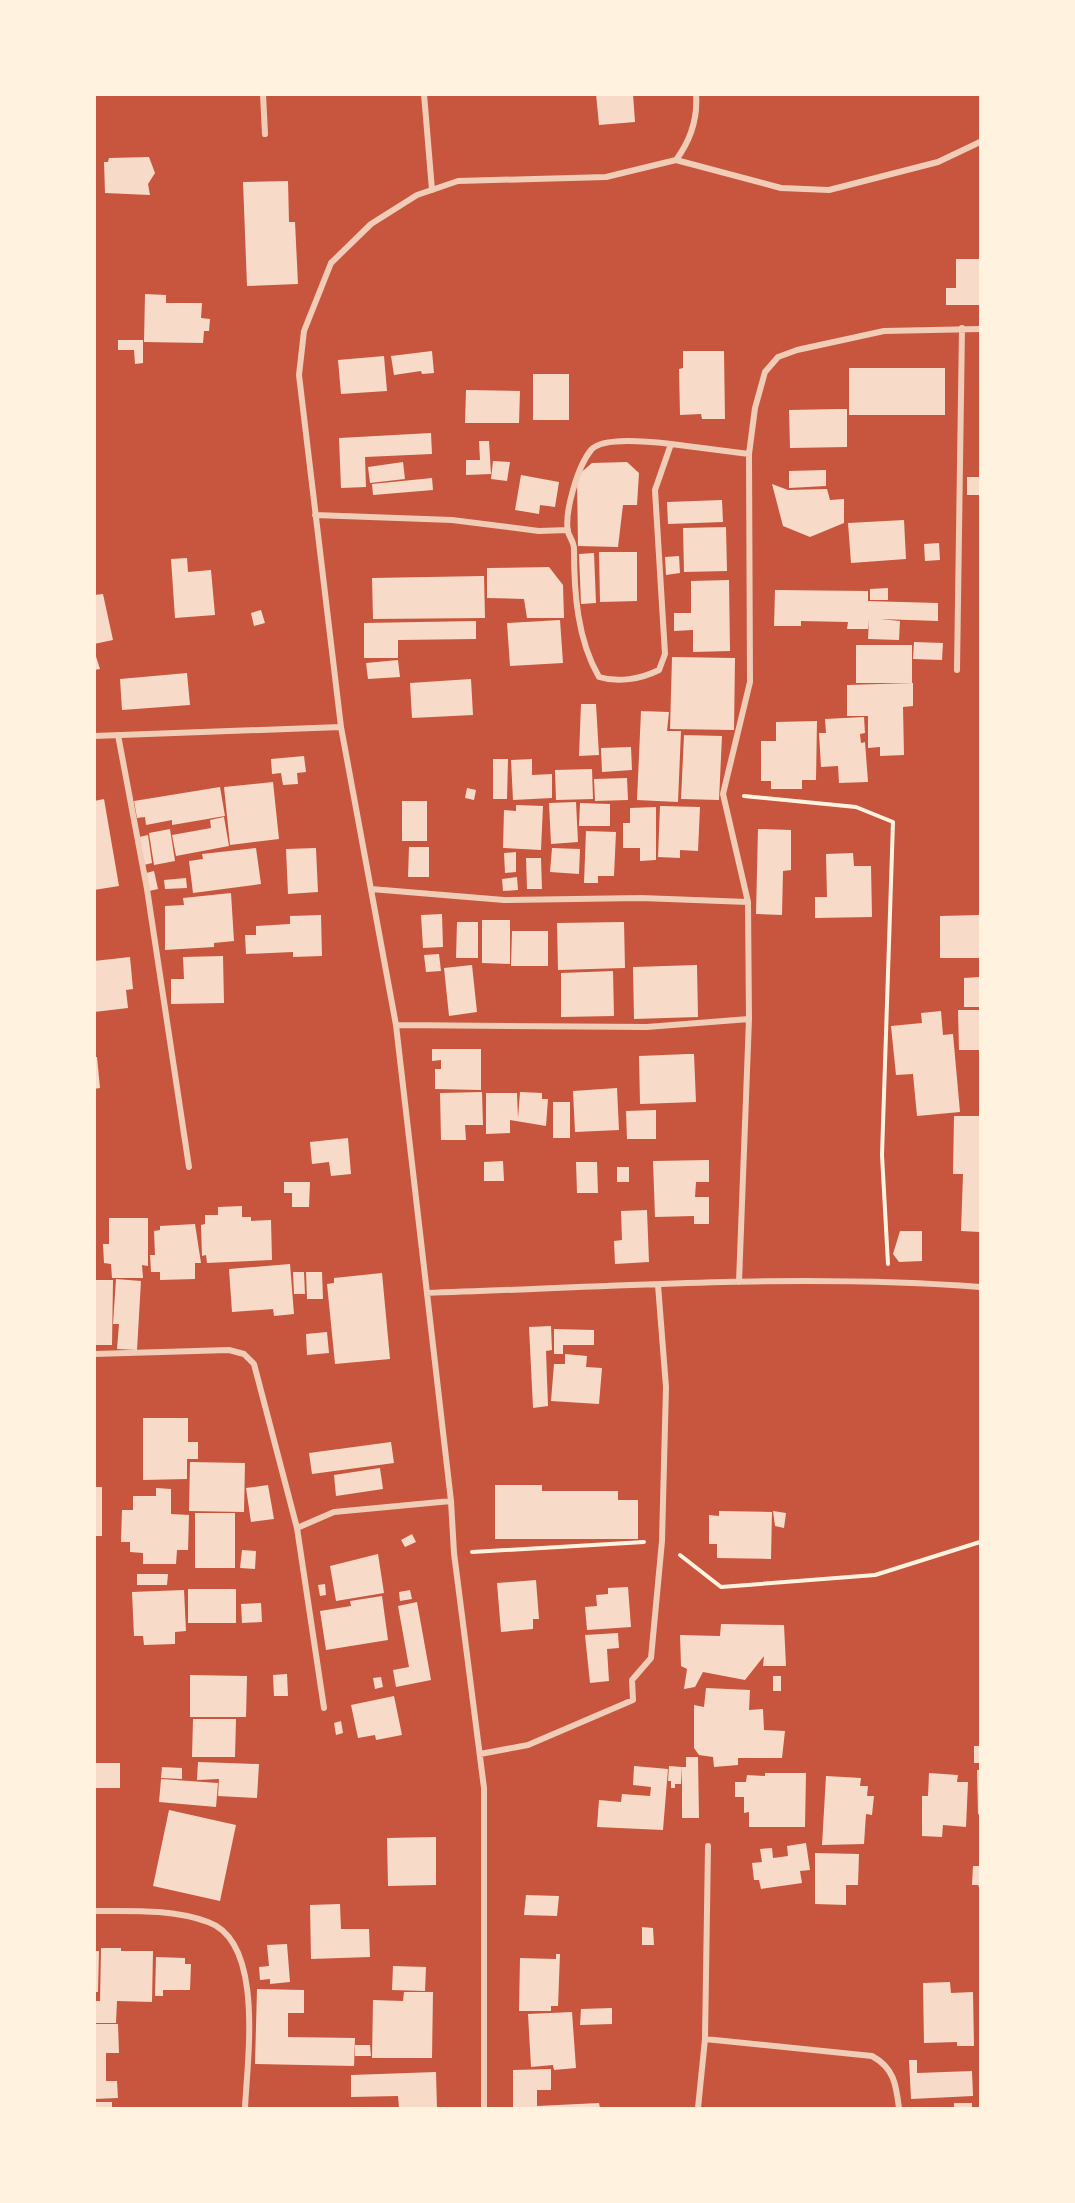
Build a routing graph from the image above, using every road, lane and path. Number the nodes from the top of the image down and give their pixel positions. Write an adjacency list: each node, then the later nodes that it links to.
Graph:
1 (263, 94): 4 (street)
2 (424, 94): 7 (street)
3 (696, 94): 6 (street)
4 (265, 134)
5 (981, 142): 6 (street)
6 (676, 160): 7 (street)
7 (432, 190): 12 (street)
8 (962, 328): 9 (street); 11 (street); 14 (street)
9 (981, 329)
10 (671, 444): 11 (street); 13 (street); 13 (street)
11 (749, 454): 18 (street)
12 (315, 515): 13 (street); 15 (street)
13 (568, 530)
14 (957, 670)
15 (341, 727): 16 (street); 19 (street)
16 (118, 735): 17 (street); 23 (street)
17 (94, 736)
18 (723, 794): 20 (street); 24 (path)
19 (370, 889): 20 (street); 22 (street)
20 (748, 902): 21 (street)
21 (749, 1019): 22 (street); 25 (street)
22 (396, 1025): 28 (street)
23 (189, 1167)
24 (888, 1280): 25 (street); 27 (street)
25 (739, 1282): 26 (street)
26 (658, 1285): 28 (street); 32 (street)
27 (981, 1287)
28 (427, 1293): 30 (street)
29 (94, 1354): 31 (street)
30 (451, 1501): 31 (street); 34 (street)
31 (297, 1527): 35 (street)
32 (662, 1541): 33 (path); 34 (path); 36 (street)
33 (981, 1542)
34 (454, 1553): 36 (street)
35 (324, 1708)
36 (480, 1754): 41 (street)
37 (708, 1846): 39 (street)
38 (94, 1911): 40 (street)
39 (705, 2039): 42 (street); 43 (street)
40 (245, 2109)
41 (484, 2109)
42 (698, 2109)
43 (898, 2109)

